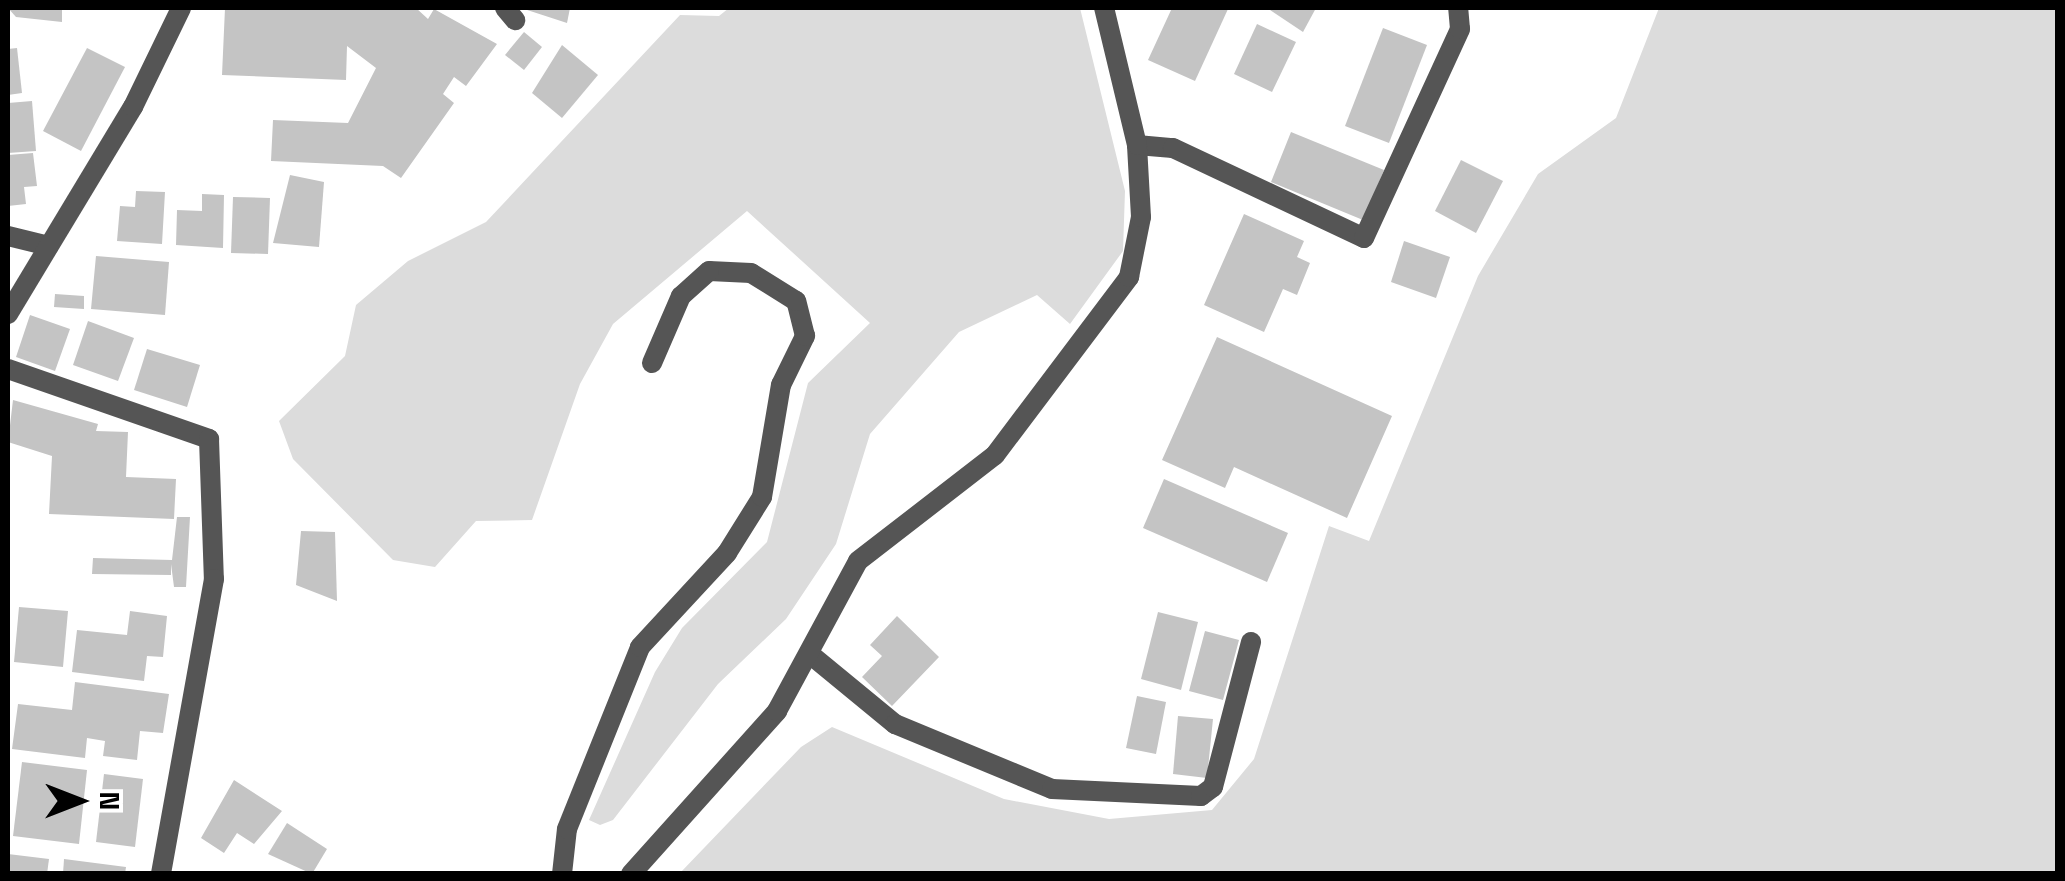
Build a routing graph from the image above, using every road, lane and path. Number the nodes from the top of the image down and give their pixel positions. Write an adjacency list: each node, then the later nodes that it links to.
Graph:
1 (181, 8): 6 (street)
2 (1104, 8): 4 (street)
3 (1458, 8): 4 (street)
4 (1137, 146): 11 (street)
5 (8, 236): 6 (street)
6 (48, 246): 7 (street)
7 (8, 314)
8 (652, 362): 13 (street)
9 (8, 369): 12 (street)
10 (1251, 642): 11 (street)
11 (811, 655): 14 (street)
12 (162, 874)
13 (562, 874)
14 (631, 874)

